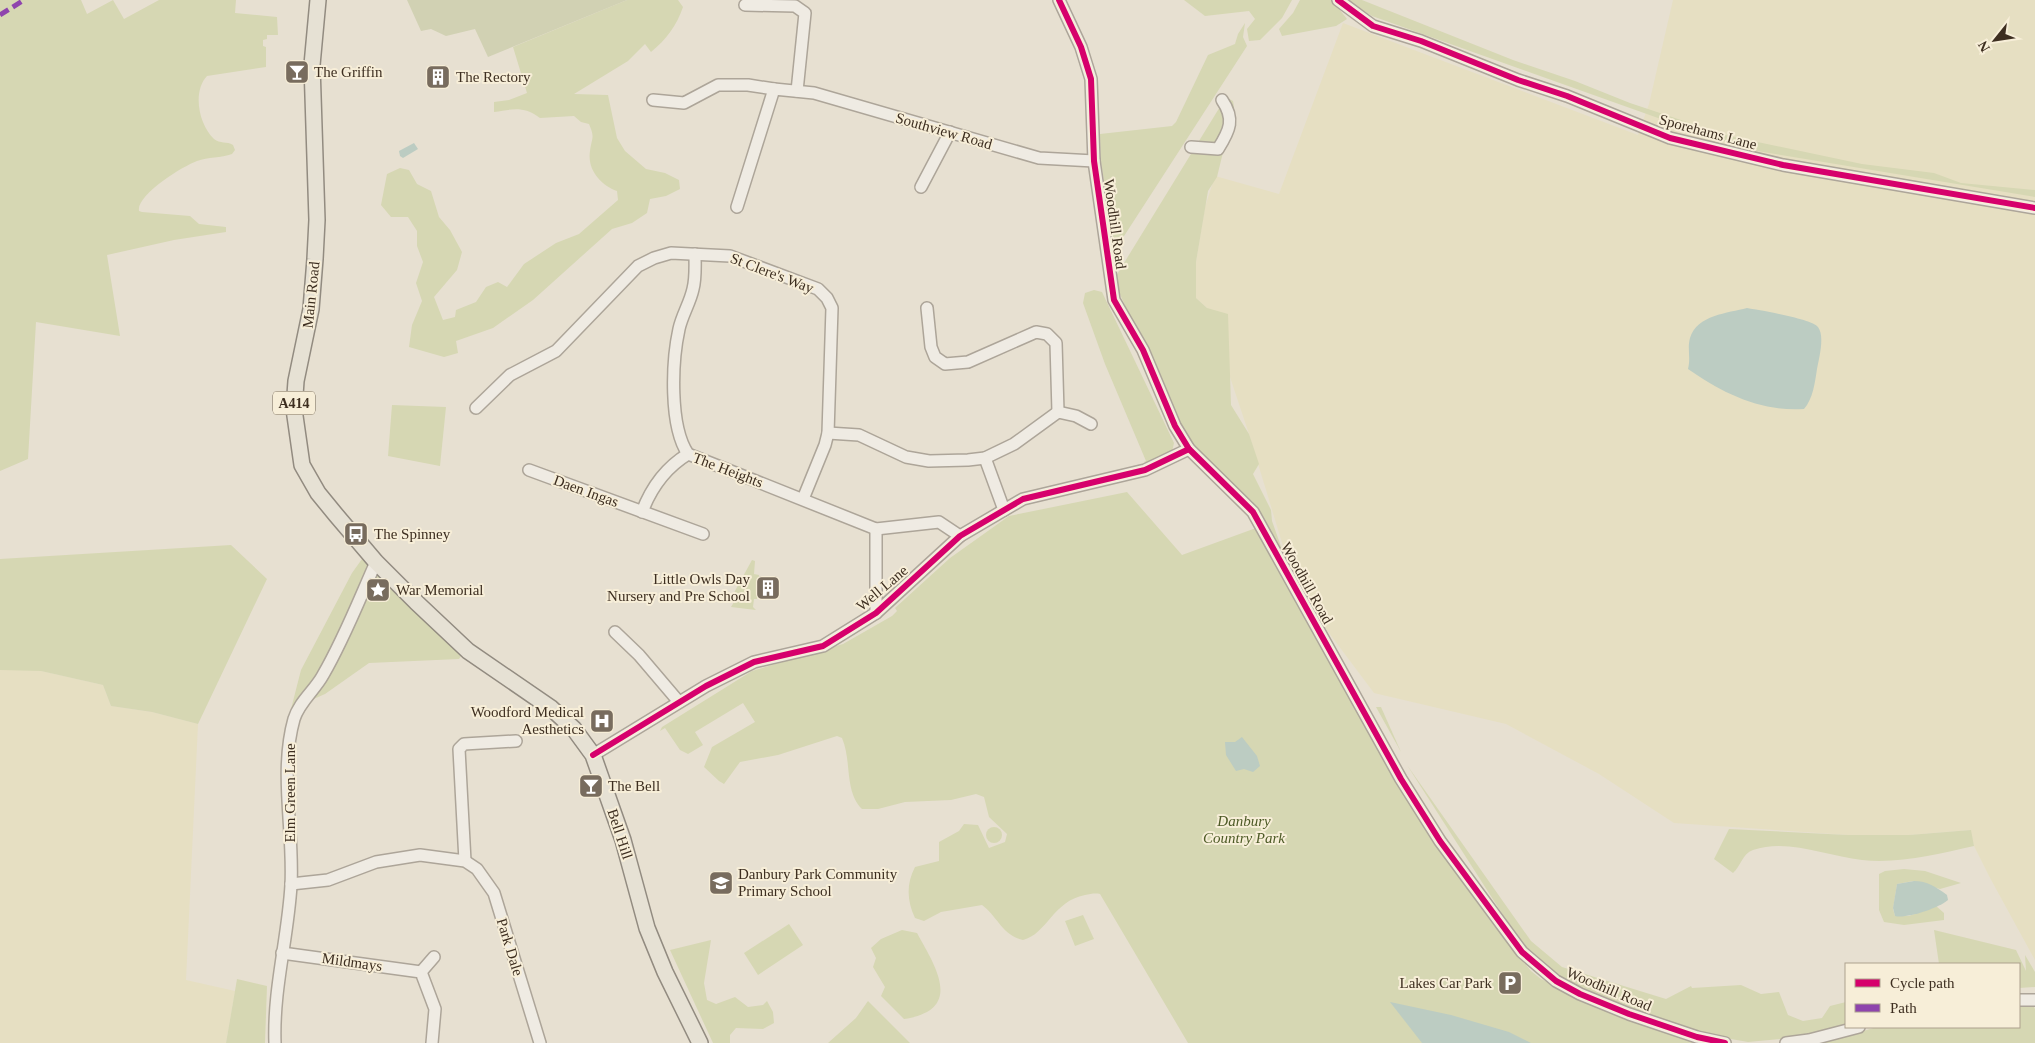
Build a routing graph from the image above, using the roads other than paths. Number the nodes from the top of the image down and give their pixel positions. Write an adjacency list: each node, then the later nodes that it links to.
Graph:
1 (318, 0): 31 (main road, Main Road / A414)
2 (1059, 0): 11 (street, Woodhill Road)
3 (1338, 0): 14 (street, Sporehams Lane)
4 (745, 6): 6 (street)
5 (774, 89): 6 (street, Southview Road); 7 (street, Southview Road); 13 (street)
6 (797, 91): 9 (street, Southview Road)
7 (653, 100)
8 (1222, 100): 10 (street)
9 (950, 132): 11 (street, Southview Road); 12 (street)
10 (1191, 147)
11 (1094, 162): 21 (street, Woodhill Road)
12 (921, 187)
13 (737, 207)
14 (2035, 208)
15 (696, 254): 17 (street, St Clere's Way); 20 (street, St Clere's Way); 22 (street, The Heights)
16 (927, 308): 18 (street)
17 (476, 408)
18 (1058, 412): 19 (street); 23 (street)
19 (1091, 424)
20 (828, 433): 23 (street); 25 (street, St Clere's Way)
21 (1189, 449): 26 (street, Well Lane); 49 (street, Woodhill Road)
22 (688, 454): 25 (street, The Heights); 27 (street)
23 (985, 458): 26 (street)
24 (529, 470): 27 (street, Daen Ingas)
25 (803, 499): 28 (street, The Heights)
26 (1004, 510): 30 (street, Well Lane)
27 (642, 512): 29 (street, Daen Ingas)
28 (876, 530): 30 (street); 32 (street)
29 (703, 534)
30 (960, 536): 32 (street, Well Lane)
31 (376, 562): 36 (main road, Bell Hill / A414); 38 (street, Elm Green Lane)
32 (876, 613): 34 (street, Well Lane)
33 (615, 632): 34 (street)
34 (679, 702): 36 (street, Well Lane)
35 (516, 741): 37 (street)
36 (593, 755): 48 (main road, Bell Hill / A414)
37 (465, 861): 38 (street); 47 (street, Park Dale)
38 (291, 884): 39 (street, Elm Green Lane)
39 (282, 953): 41 (street, Mildmays); 45 (street, Elm Green Lane)
40 (434, 957): 41 (street)
41 (421, 972): 46 (street)
42 (2020, 1000): 43 (street)
43 (2035, 1000)
44 (1855, 1028): 50 (street)
45 (275, 1043)
46 (432, 1043)
47 (540, 1043)
48 (700, 1043)
49 (1725, 1043)
50 (1786, 1043)

